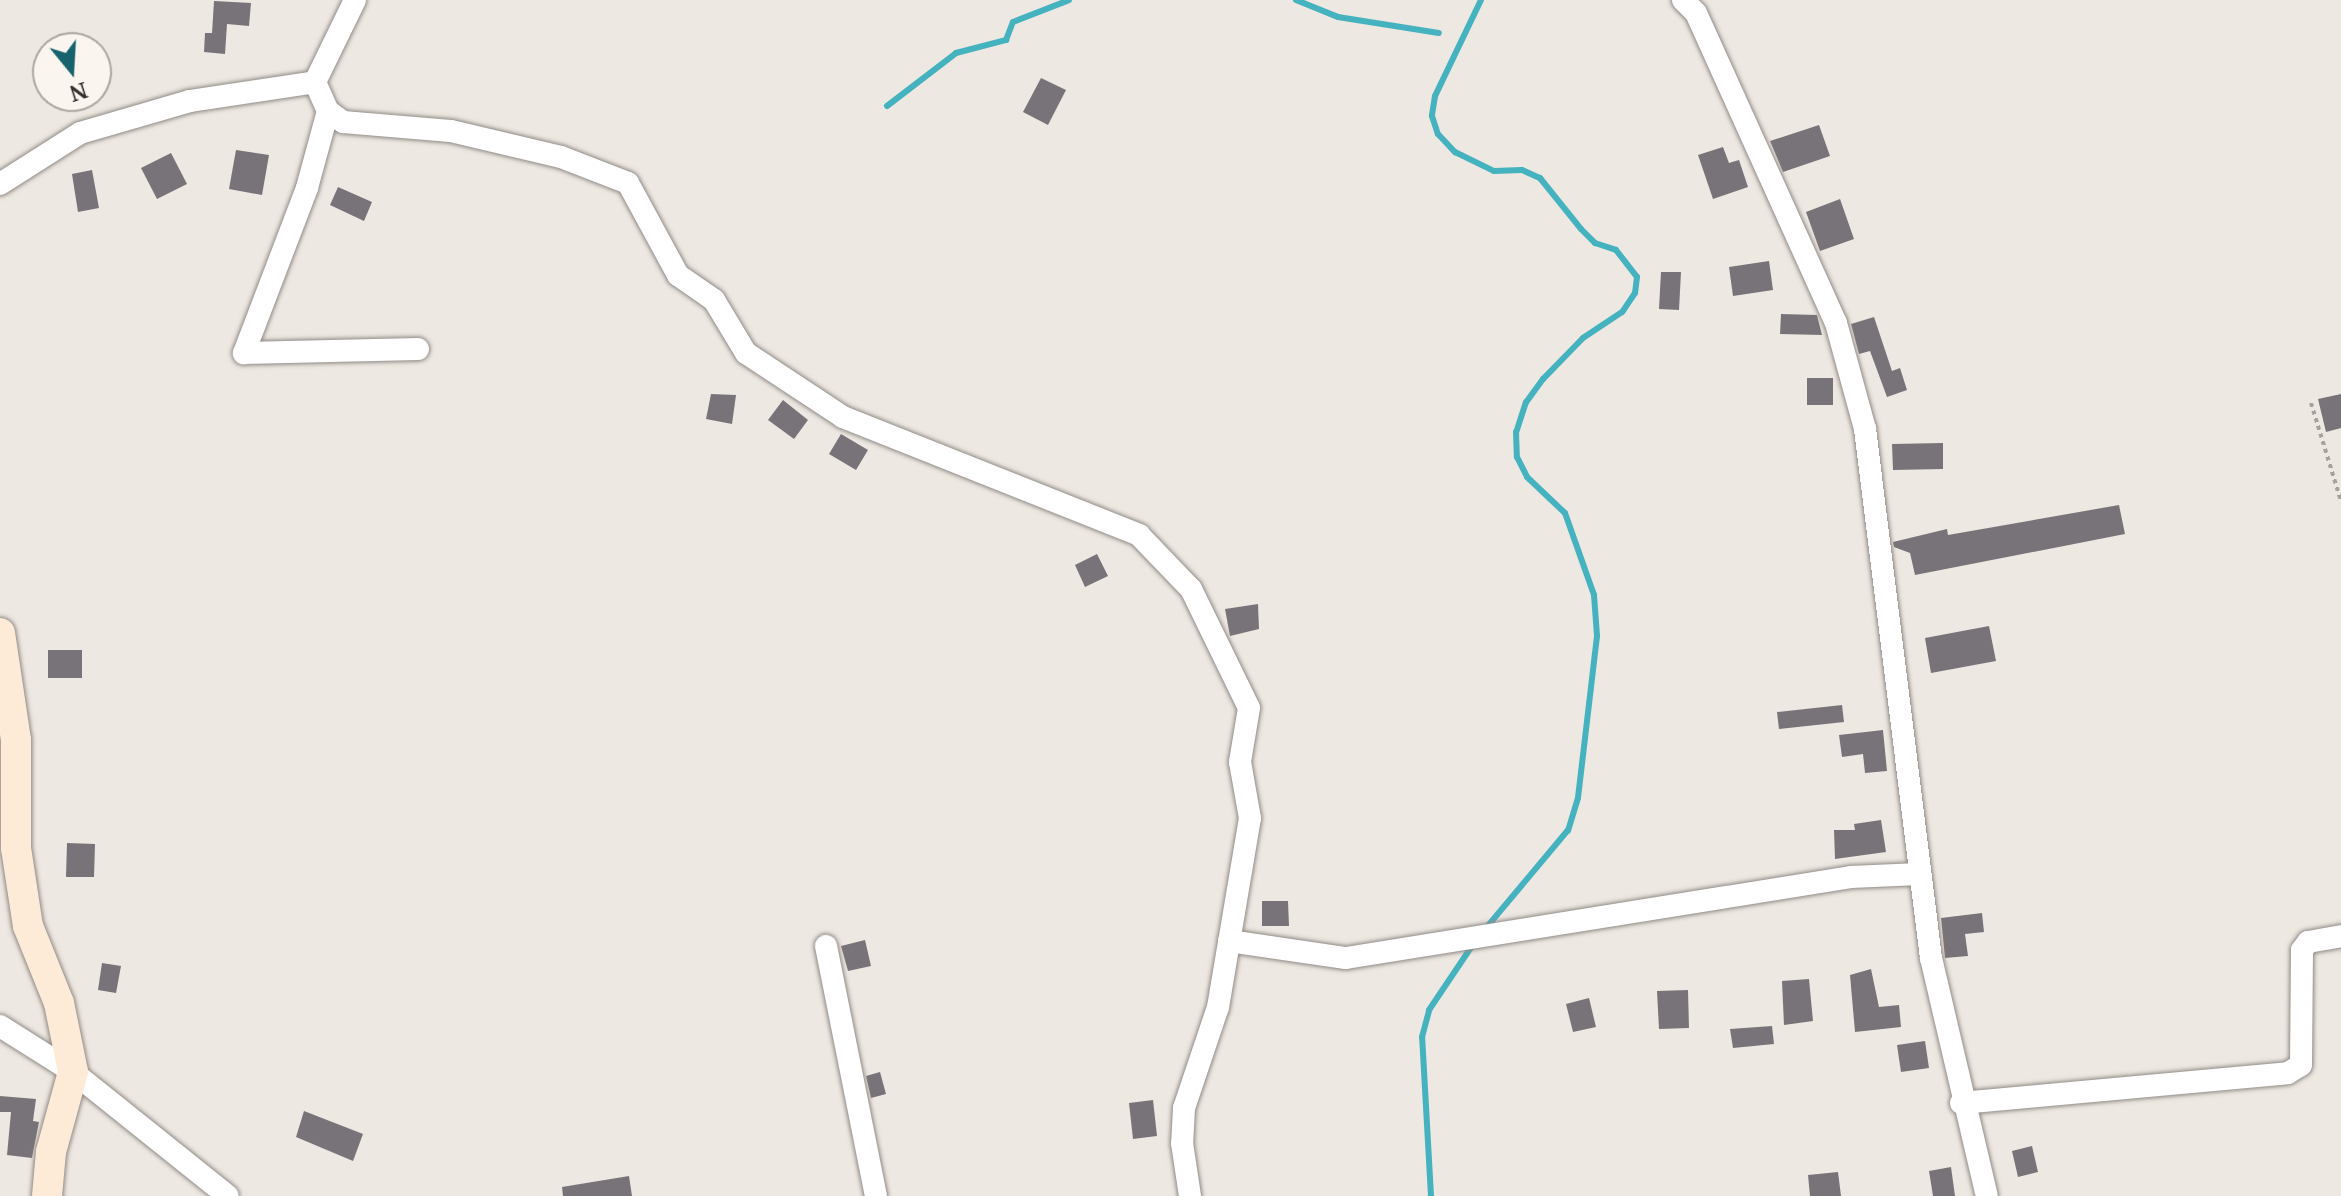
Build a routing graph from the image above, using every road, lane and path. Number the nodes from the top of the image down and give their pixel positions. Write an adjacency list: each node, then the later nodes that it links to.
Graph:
1 (355, 0): 3 (street)
2 (1683, 0): 10 (street)
3 (315, 82): 4 (street); 5 (street)
4 (328, 111): 6 (street); 12 (street)
5 (0, 184)
6 (418, 349)
7 (2311, 403): 8 (path)
8 (2341, 501)
9 (0, 633): 15 (street)
10 (1919, 874): 12 (street); 16 (street)
11 (2341, 936): 16 (street)
12 (1229, 941): 20 (street)
13 (826, 946): 19 (street)
14 (0, 1026): 15 (street)
15 (73, 1072): 17 (street); 18 (street)
16 (1961, 1103): 21 (street)
17 (47, 1196)
18 (228, 1196)
19 (876, 1196)
20 (1190, 1196)
21 (1987, 1196)

